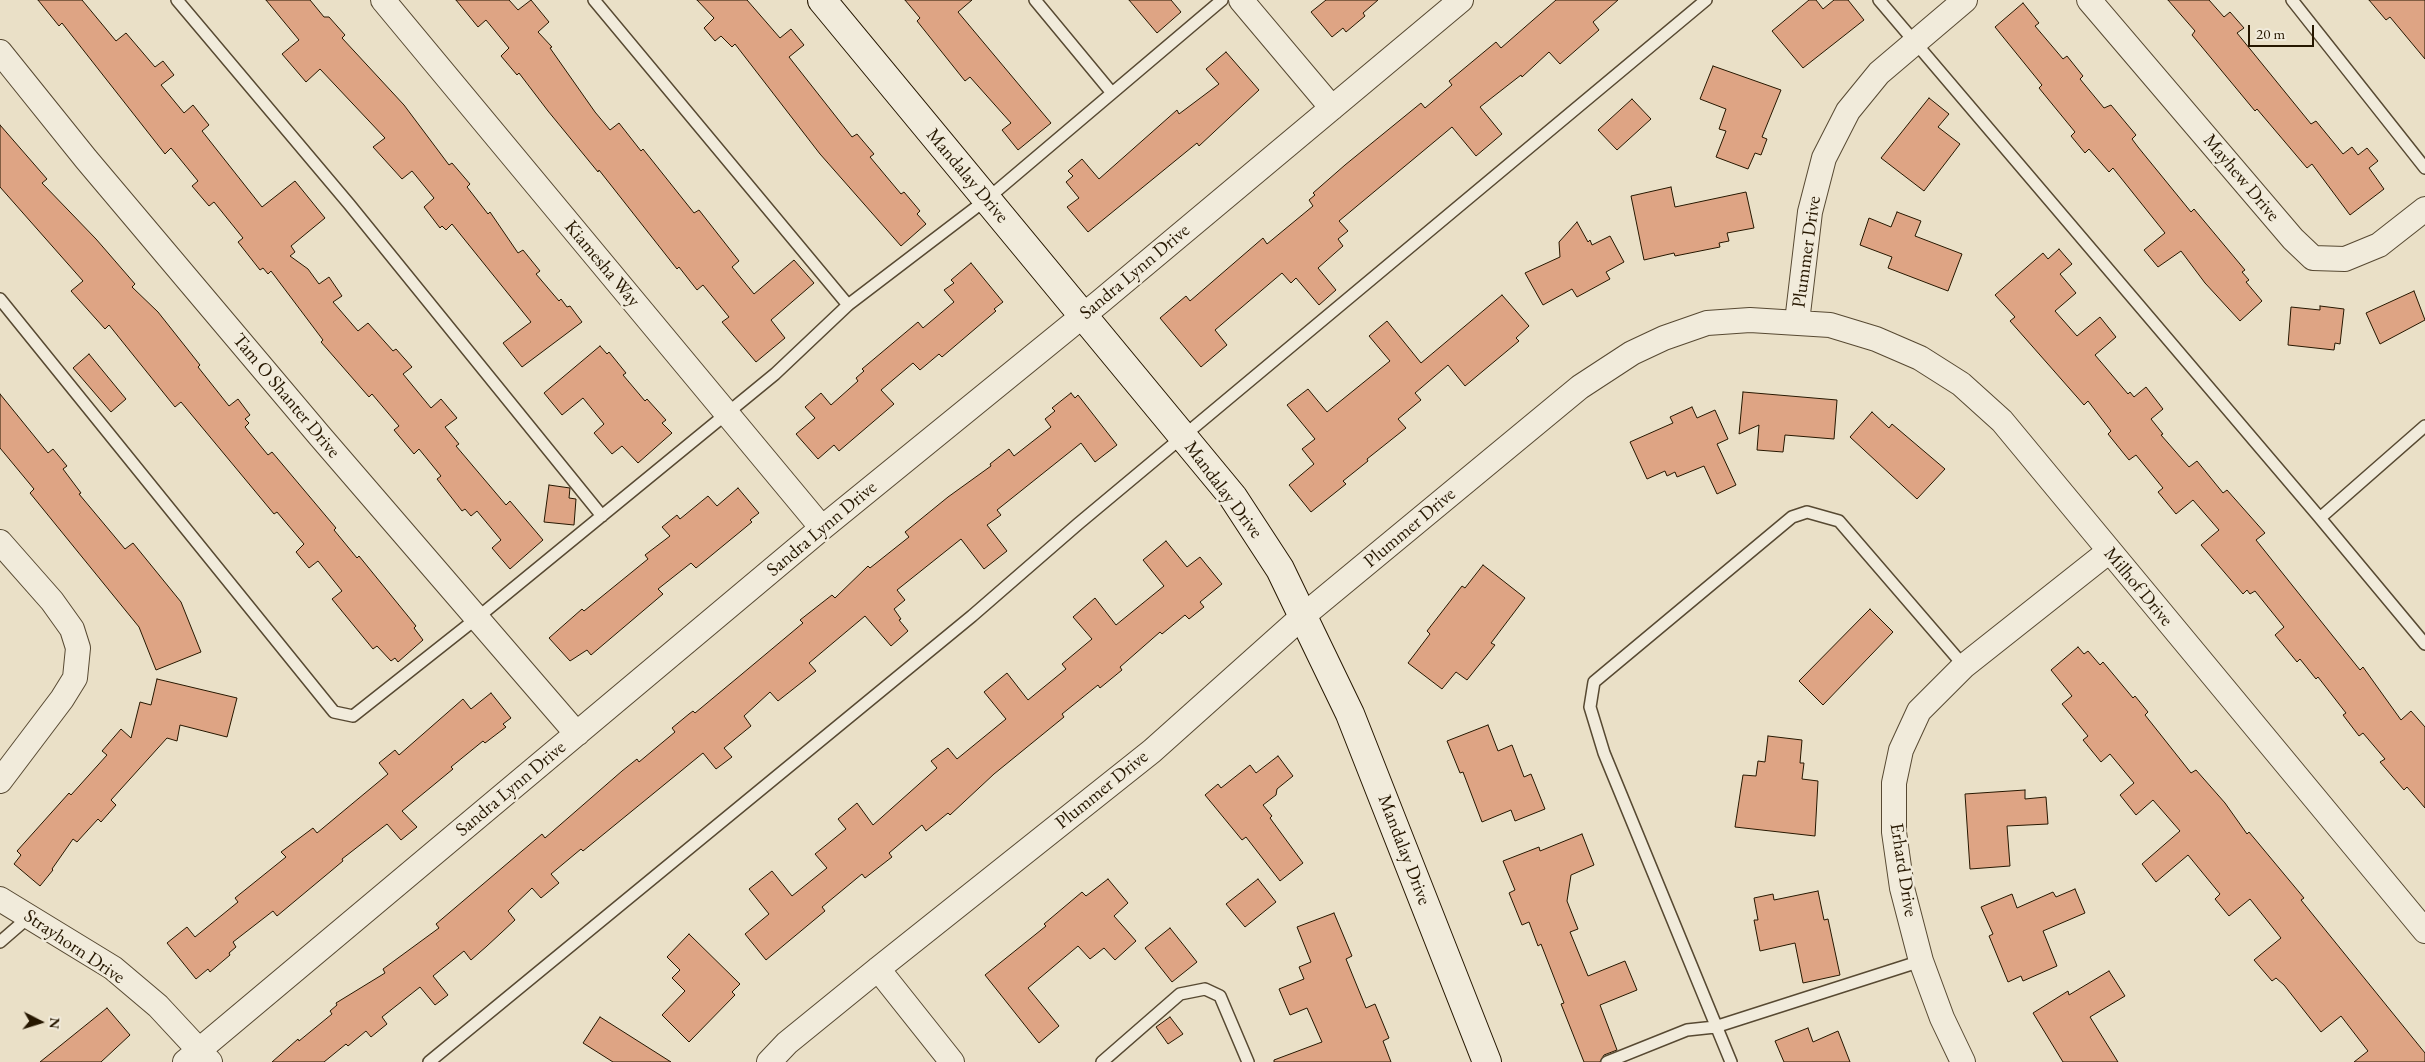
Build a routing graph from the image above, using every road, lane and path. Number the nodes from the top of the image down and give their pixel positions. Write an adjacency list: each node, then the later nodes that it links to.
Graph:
1 (176, 0): 28 (lane)
2 (382, 0): 25 (street, Kiamesha Way)
3 (594, 0): 22 (lane)
4 (822, 0): 19 (street, Mandalay Drive)
5 (1035, 0): 16 (lane)
6 (1222, 0): 16 (lane)
7 (1242, 0): 17 (street)
8 (1461, 0): 17 (street, Sandra Lynn Drive)
9 (1706, 0): 27 (lane)
10 (1879, 0): 14 (lane)
11 (1965, 0): 14 (street, Plummer Drive)
12 (2089, 0): 20 (street, Mayhew Drive)
13 (2292, 0): 18 (lane)
14 (1914, 42): 24 (street, Plummer Drive); 29 (lane)
15 (0, 52): 34 (street, Tam O Shanter Drive)
16 (1112, 93): 19 (lane)
17 (1332, 108): 23 (street, Sandra Lynn Drive)
18 (2425, 168)
19 (987, 199): 22 (lane); 23 (street, Mandalay Drive)
20 (2425, 209)
21 (0, 299): 34 (lane)
22 (848, 305): 25 (lane)
23 (1083, 315): 27 (street, Mandalay Drive); 30 (street, Sandra Lynn Drive)
24 (1797, 322): 32 (street, Milhof Drive); 33 (street, Plummer Drive)
25 (725, 413): 28 (lane); 30 (street, Kiamesha Way)
26 (2425, 426): 29 (lane)
27 (1183, 436): 33 (street, Mandalay Drive); 47 (lane)
28 (602, 516): 34 (lane)
29 (2320, 518): 35 (lane)
30 (822, 528): 37 (street, Sandra Lynn Drive)
31 (0, 542): 38 (street)
32 (2108, 552): 36 (street, Erhard Drive); 41 (street, Milhof Drive)
33 (1303, 616): 44 (street, Plummer Drive); 52 (street, Mandalay Drive)
34 (477, 618): 37 (street, Tam O Shanter Drive)
35 (2425, 644)
36 (1964, 666): 43 (street, Erhard Drive); 45 (lane)
37 (577, 734): 46 (street, Sandra Lynn Drive)
38 (0, 781)
39 (0, 899): 40 (street, Strayhorn Drive)
40 (30, 916): 42 (lane); 46 (street, Strayhorn Drive)
41 (2425, 931)
42 (0, 942)
43 (1921, 961): 45 (lane); 55 (street, Erhard Drive)
44 (878, 969): 48 (street, Plummer Drive); 49 (street)
45 (1715, 1027): 53 (lane); 54 (lane)
46 (199, 1058)
47 (429, 1062)
48 (769, 1062)
49 (952, 1062)
50 (1102, 1062): 51 (lane)
51 (1248, 1062)
52 (1487, 1062)
53 (1606, 1062)
54 (1731, 1062)
55 (1963, 1062)

